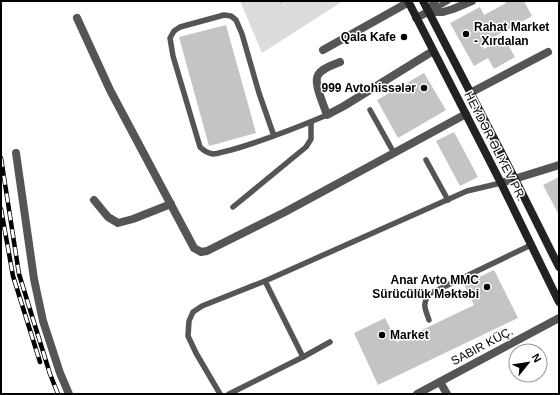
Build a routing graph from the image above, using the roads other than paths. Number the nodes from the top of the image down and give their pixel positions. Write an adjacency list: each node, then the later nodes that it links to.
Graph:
1 (423, 1): 6 (main road, HEYDƏR ƏLIYEV PR.)
2 (435, 1): 6 (street)
3 (448, 1): 6 (lane)
4 (472, 1): 6 (street)
5 (408, 2): 8 (main road, HEYDƏR ƏLIYEV PR.); 9 (street)
6 (428, 12): 8 (street); 13 (main road, HEYDƏR ƏLIYEV PR.)
7 (77, 18): 27 (street)
8 (416, 18): 10 (main road, HEYDƏR ƏLIYEV PR.)
9 (323, 50)
10 (433, 51): 15 (main road, HEYDƏR ƏLIYEV PR.); 16 (street)
11 (548, 52): 13 (street)
12 (340, 62): 16 (street)
13 (470, 93): 23 (main road, HEYDƏR ƏLIYEV PR.)
14 (370, 110): 20 (lane)
15 (466, 114): 20 (street); 24 (main road, HEYDƏR ƏLIYEV PR.)
16 (327, 115): 17 (lane)
17 (311, 122): 18 (lane); 28 (lane)
18 (274, 136): 18 (lane)
19 (16, 153): 38 (street)
20 (394, 153): 27 (street)
21 (426, 160): 26 (lane)
22 (559, 165): 23 (street)
23 (515, 179): 24 (street); 30 (main road, HEYDƏR ƏLIYEV PR.)
24 (501, 183): 26 (lane); 29 (main road, HEYDƏR ƏLIYEV PR.)
25 (94, 200): 27 (street)
26 (448, 200): 31 (lane)
27 (171, 204)
28 (232, 207)
29 (531, 245): 32 (main road, HEYDƏR ƏLIYEV PR.); 34 (lane)
30 (559, 267)
31 (265, 281): 36 (lane); 39 (lane)
32 (559, 302)
33 (559, 318): 37 (street, SABIR KÜÇ.)
34 (429, 320)
35 (330, 342): 36 (lane)
36 (303, 357): 40 (lane)
37 (440, 382): 41 (street, SABIR KÜÇ.); 42 (street)
38 (69, 394)
39 (220, 394)
40 (229, 394)
41 (416, 394)
42 (447, 394)

